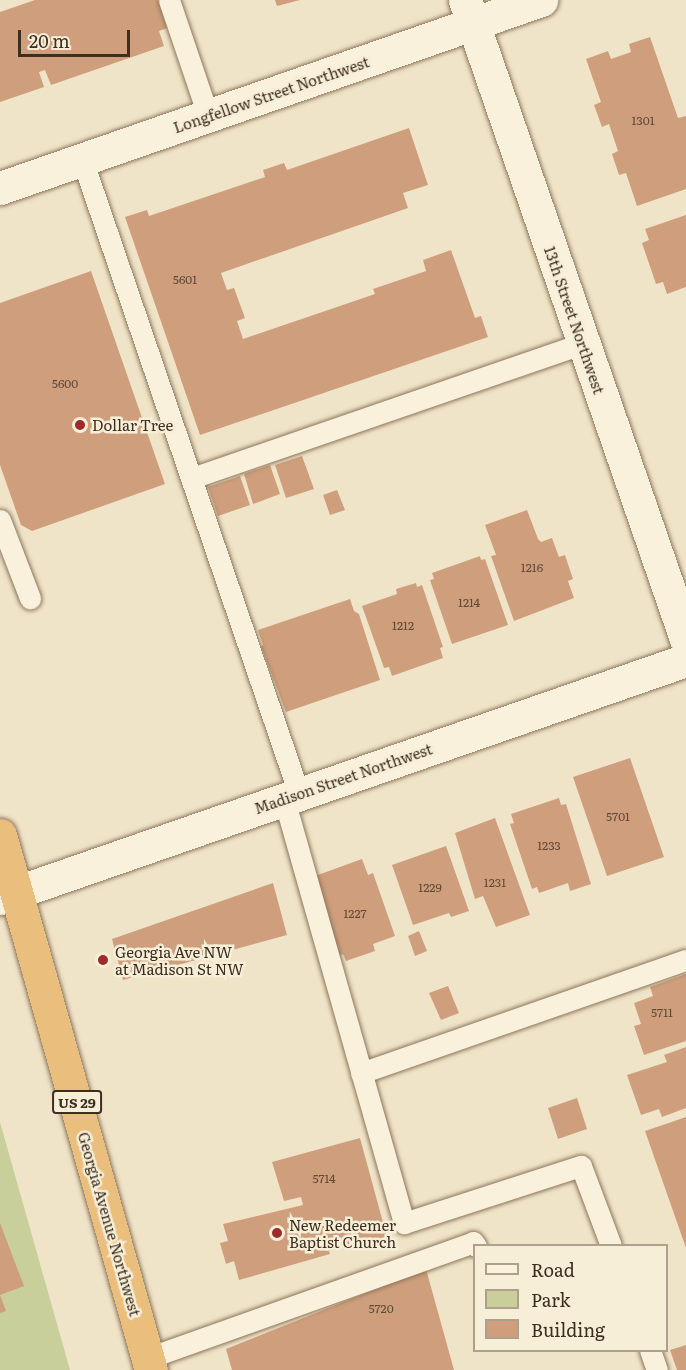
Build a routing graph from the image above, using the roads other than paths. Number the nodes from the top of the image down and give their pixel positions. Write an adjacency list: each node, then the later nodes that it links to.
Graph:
1 (169, 0): 4 (lane)
2 (541, 0): 3 (street, Longfellow Street Northwest)
3 (469, 12): 4 (street, Longfellow Street Northwest); 7 (street, 13th Street Northwest)
4 (208, 115): 5 (street, Longfellow Street Northwest)
5 (82, 159): 6 (street, Longfellow Street Northwest); 8 (lane)
6 (0, 188)
7 (583, 343): 8 (lane); 11 (street, 13th Street Northwest)
8 (192, 478): 13 (lane)
9 (0, 520): 10 (lane)
10 (30, 598)
11 (686, 639)
12 (686, 660): 13 (street, Madison Street Northwest)
13 (292, 796): 15 (street, Madison Street Northwest); 17 (lane)
14 (0, 835): 15 (highway, Georgia Avenue Northwest / US 29)
15 (9, 895): 21 (highway, Georgia Avenue Northwest / US 29)
16 (686, 960): 17 (lane)
17 (361, 1073): 19 (lane)
18 (475, 1244): 21 (lane)
19 (611, 1244)
20 (651, 1352): 22 (lane)
21 (149, 1364)
22 (657, 1370)

